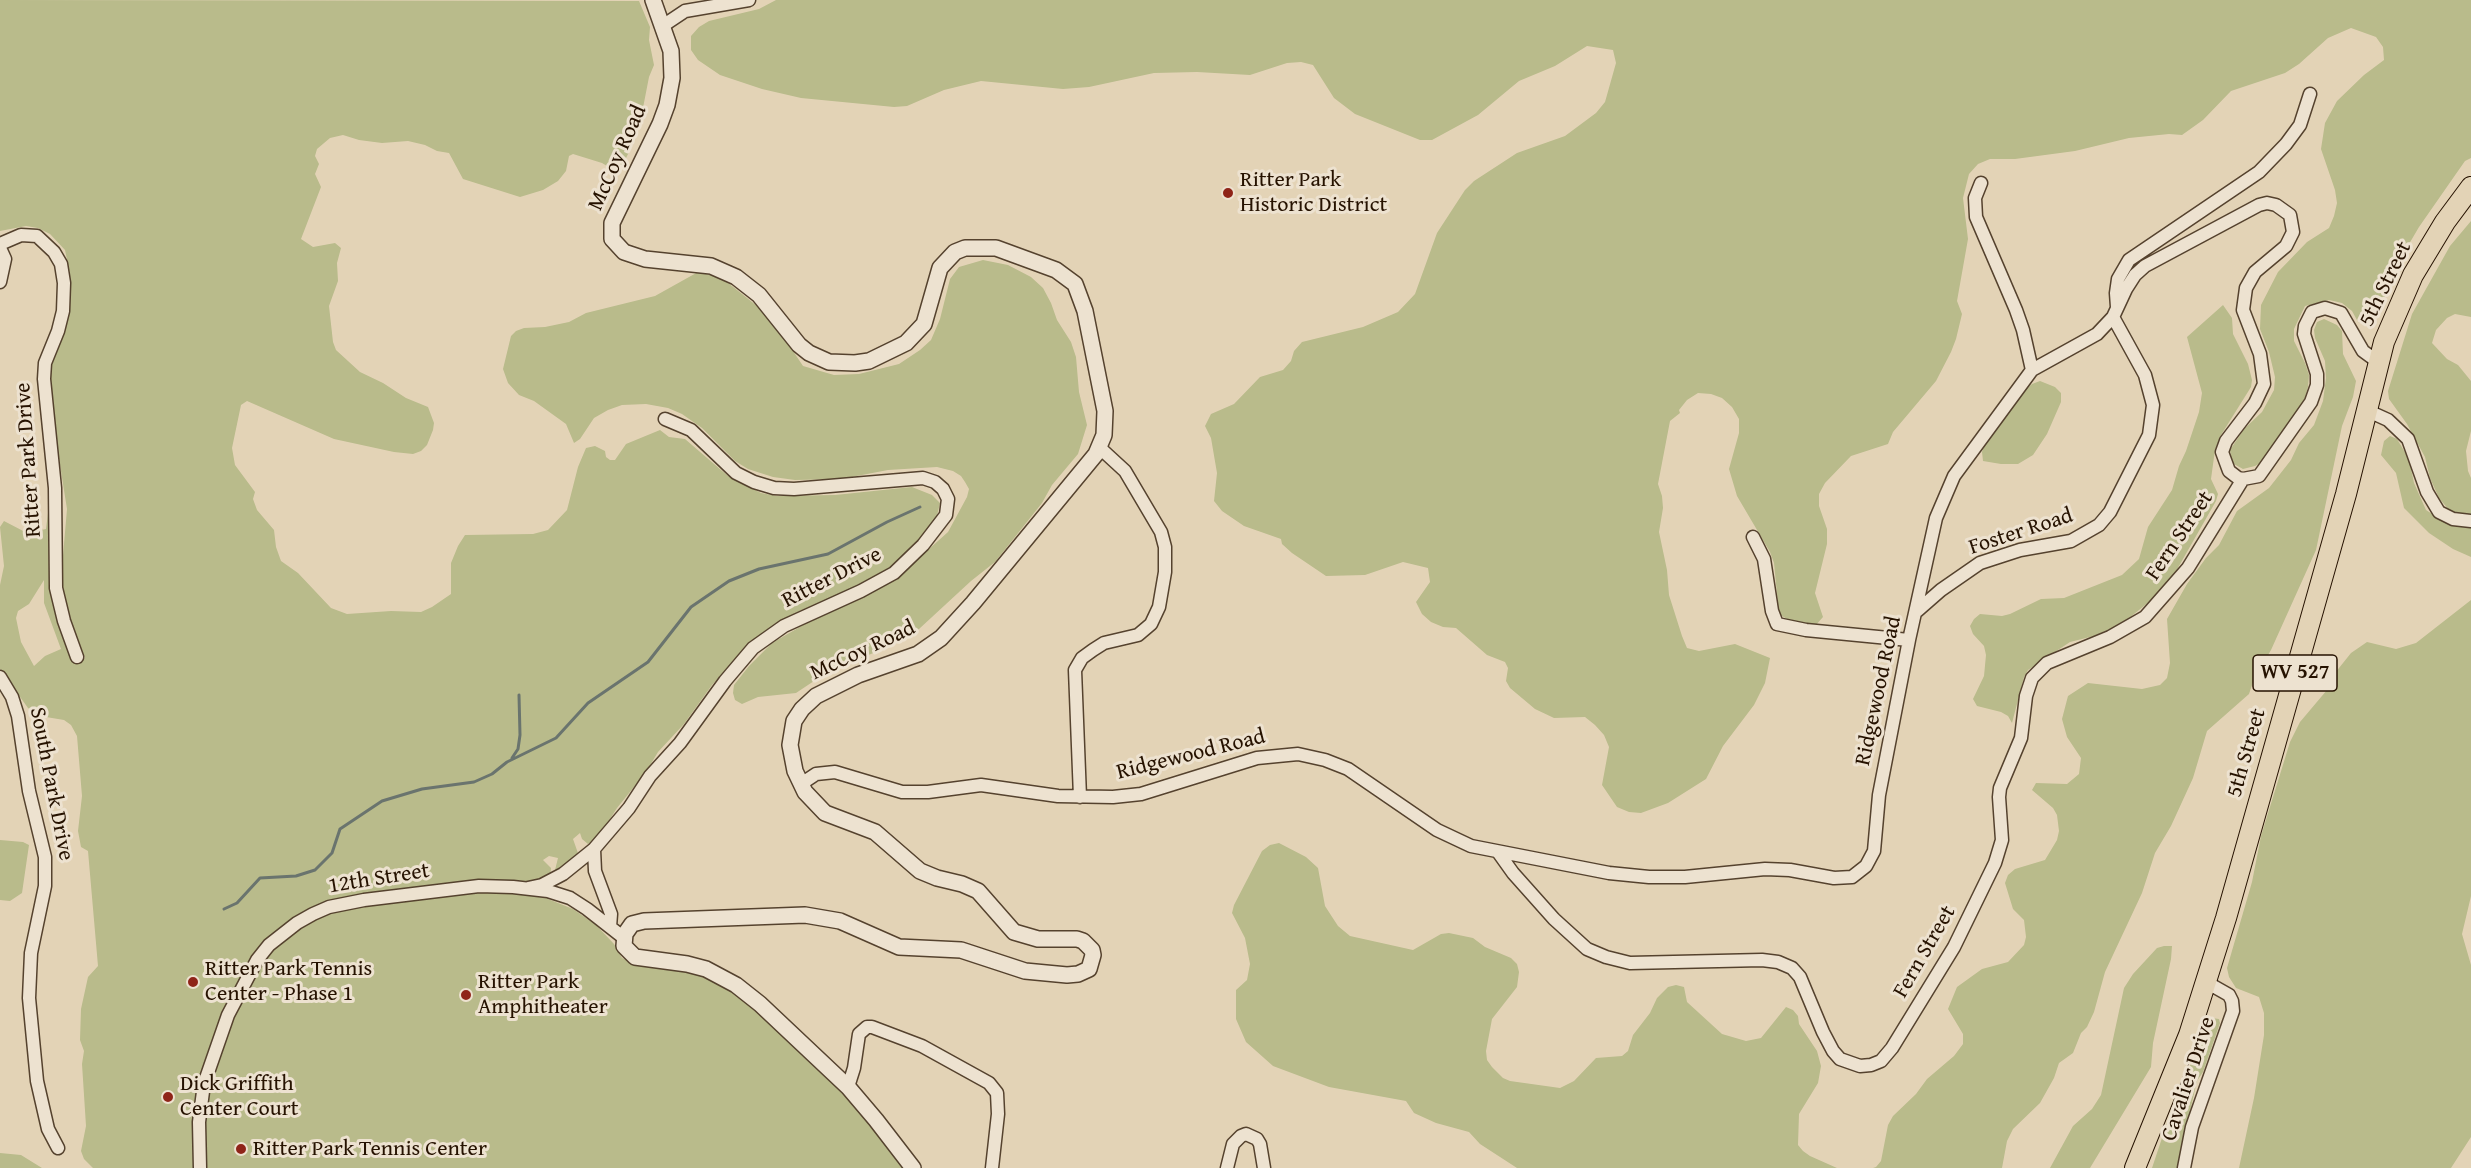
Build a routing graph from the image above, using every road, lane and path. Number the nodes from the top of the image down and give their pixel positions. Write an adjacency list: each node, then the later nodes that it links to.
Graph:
1 (653, 0): 4 (street, McCoy Road)
2 (749, 0): 3 (street)
3 (685, 6): 4 (street)
4 (664, 25): 15 (street, McCoy Road)
5 (2310, 94): 10 (street, Foster Road)
6 (1981, 183): 12 (street)
7 (2471, 187): 11 (main road, 5th Street / WV 527)
8 (0, 246): 9 (street); 21 (street, Ritter Park Drive)
9 (0, 282)
10 (2116, 312): 12 (street, Ridgewood Road); 16 (street, Ridgewood Road); 19 (street, Foster Road)
11 (2378, 362): 13 (main road, 5th Street / WV 527); 16 (street)
12 (2032, 370): 19 (street, Ridgewood Road)
13 (2366, 410): 17 (street); 30 (main road, 5th Street / WV 527)
14 (665, 418): 25 (street, Ritter Drive)
15 (1100, 448): 23 (street, McCoy Road); 24 (street)
16 (2243, 479): 26 (street, Fern Street)
17 (2471, 521)
18 (1753, 537): 20 (street)
19 (1917, 611): 20 (street, Ridgewood Road)
20 (1909, 640): 26 (street, Ridgewood Road)
21 (77, 657)
22 (0, 677): 32 (street, South Park Drive)
23 (801, 784): 24 (street, Ridgewood Road); 29 (street, McCoy Road)
24 (1080, 797): 26 (street, Ridgewood Road)
25 (594, 849): 27 (street, Ritter Drive); 28 (street)
26 (1498, 852)
27 (528, 888): 28 (street, 12th Street); 33 (street, 12th Street)
28 (610, 927): 29 (street, 12th Street)
29 (624, 938): 31 (street)
30 (2206, 982): 38 (main road, 5th Street / WV 527); 39 (street, Cavalier Drive)
31 (848, 1087): 34 (street); 35 (street)
32 (58, 1148)
33 (200, 1168)
34 (913, 1168)
35 (992, 1168)
36 (1227, 1168): 37 (street)
37 (1264, 1168)
38 (2135, 1168)
39 (2184, 1168)

